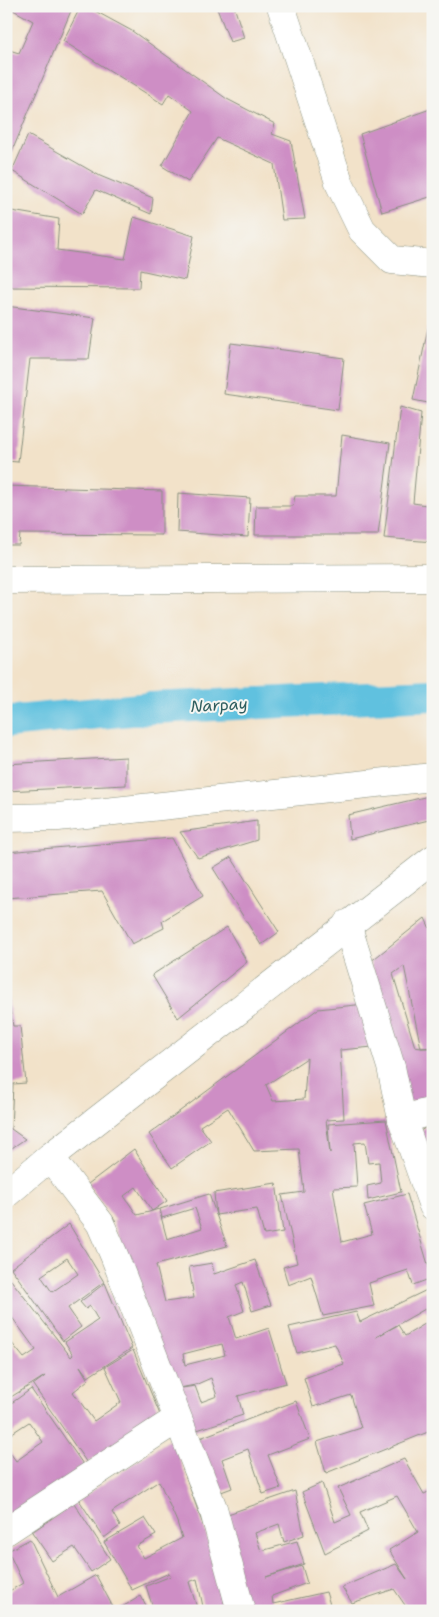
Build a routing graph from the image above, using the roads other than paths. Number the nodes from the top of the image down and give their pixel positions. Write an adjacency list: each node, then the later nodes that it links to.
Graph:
1 (281, 6): 2 (street)
2 (433, 264)
3 (433, 578): 4 (street)
4 (6, 580)
5 (433, 777): 6 (street)
6 (6, 818)
7 (433, 859): 8 (street)
8 (347, 924): 10 (street); 11 (street)
9 (433, 1111): 10 (street)
10 (402, 1119): 13 (street)
11 (50, 1157): 12 (street); 14 (street)
12 (6, 1194)
13 (433, 1206)
14 (177, 1419): 15 (street); 16 (street)
15 (6, 1531)
16 (241, 1611)

